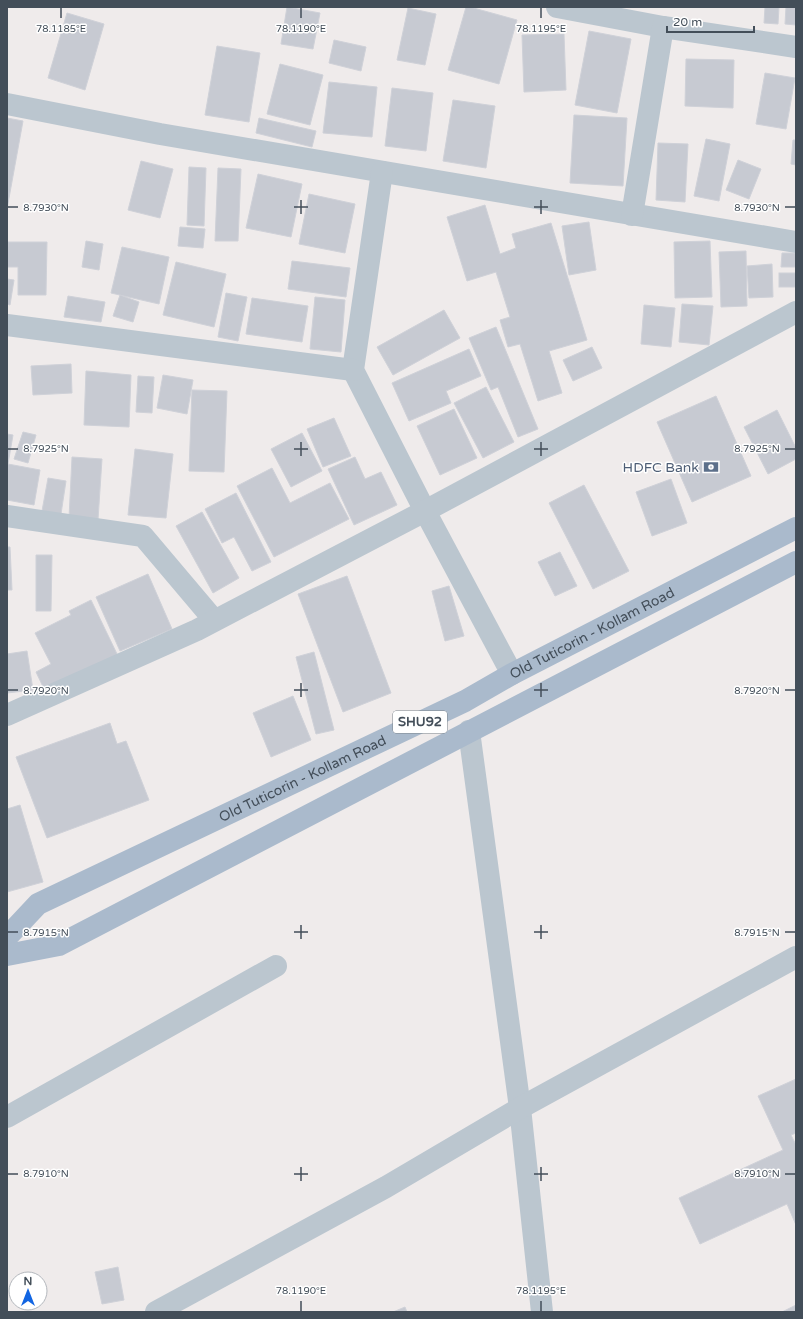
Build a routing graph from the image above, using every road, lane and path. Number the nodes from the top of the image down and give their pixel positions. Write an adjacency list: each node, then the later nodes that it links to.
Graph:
1 (557, 7): 2 (street)
2 (663, 27): 3 (street); 6 (street)
3 (796, 48)
4 (7, 104): 5 (street)
5 (382, 172): 6 (street); 10 (street)
6 (632, 215): 7 (street)
7 (796, 242)
8 (796, 312): 11 (street)
9 (7, 325): 10 (street)
10 (353, 370): 11 (street)
11 (425, 511): 15 (street); 16 (street)
12 (7, 516): 15 (street)
13 (796, 528): 16 (main road, Old Tuticorin - Kollam Road / SHU92)
14 (796, 562): 18 (main road)
15 (214, 620): 17 (street)
16 (512, 674): 19 (main road, Old Tuticorin - Kollam Road / SHU92)
17 (7, 715)
18 (470, 731): 20 (main road); 23 (street)
19 (7, 936)
20 (7, 955)
21 (796, 957): 23 (street)
22 (276, 966): 24 (street)
23 (520, 1108): 25 (street); 26 (street)
24 (7, 1117)
25 (156, 1312)
26 (542, 1312)

